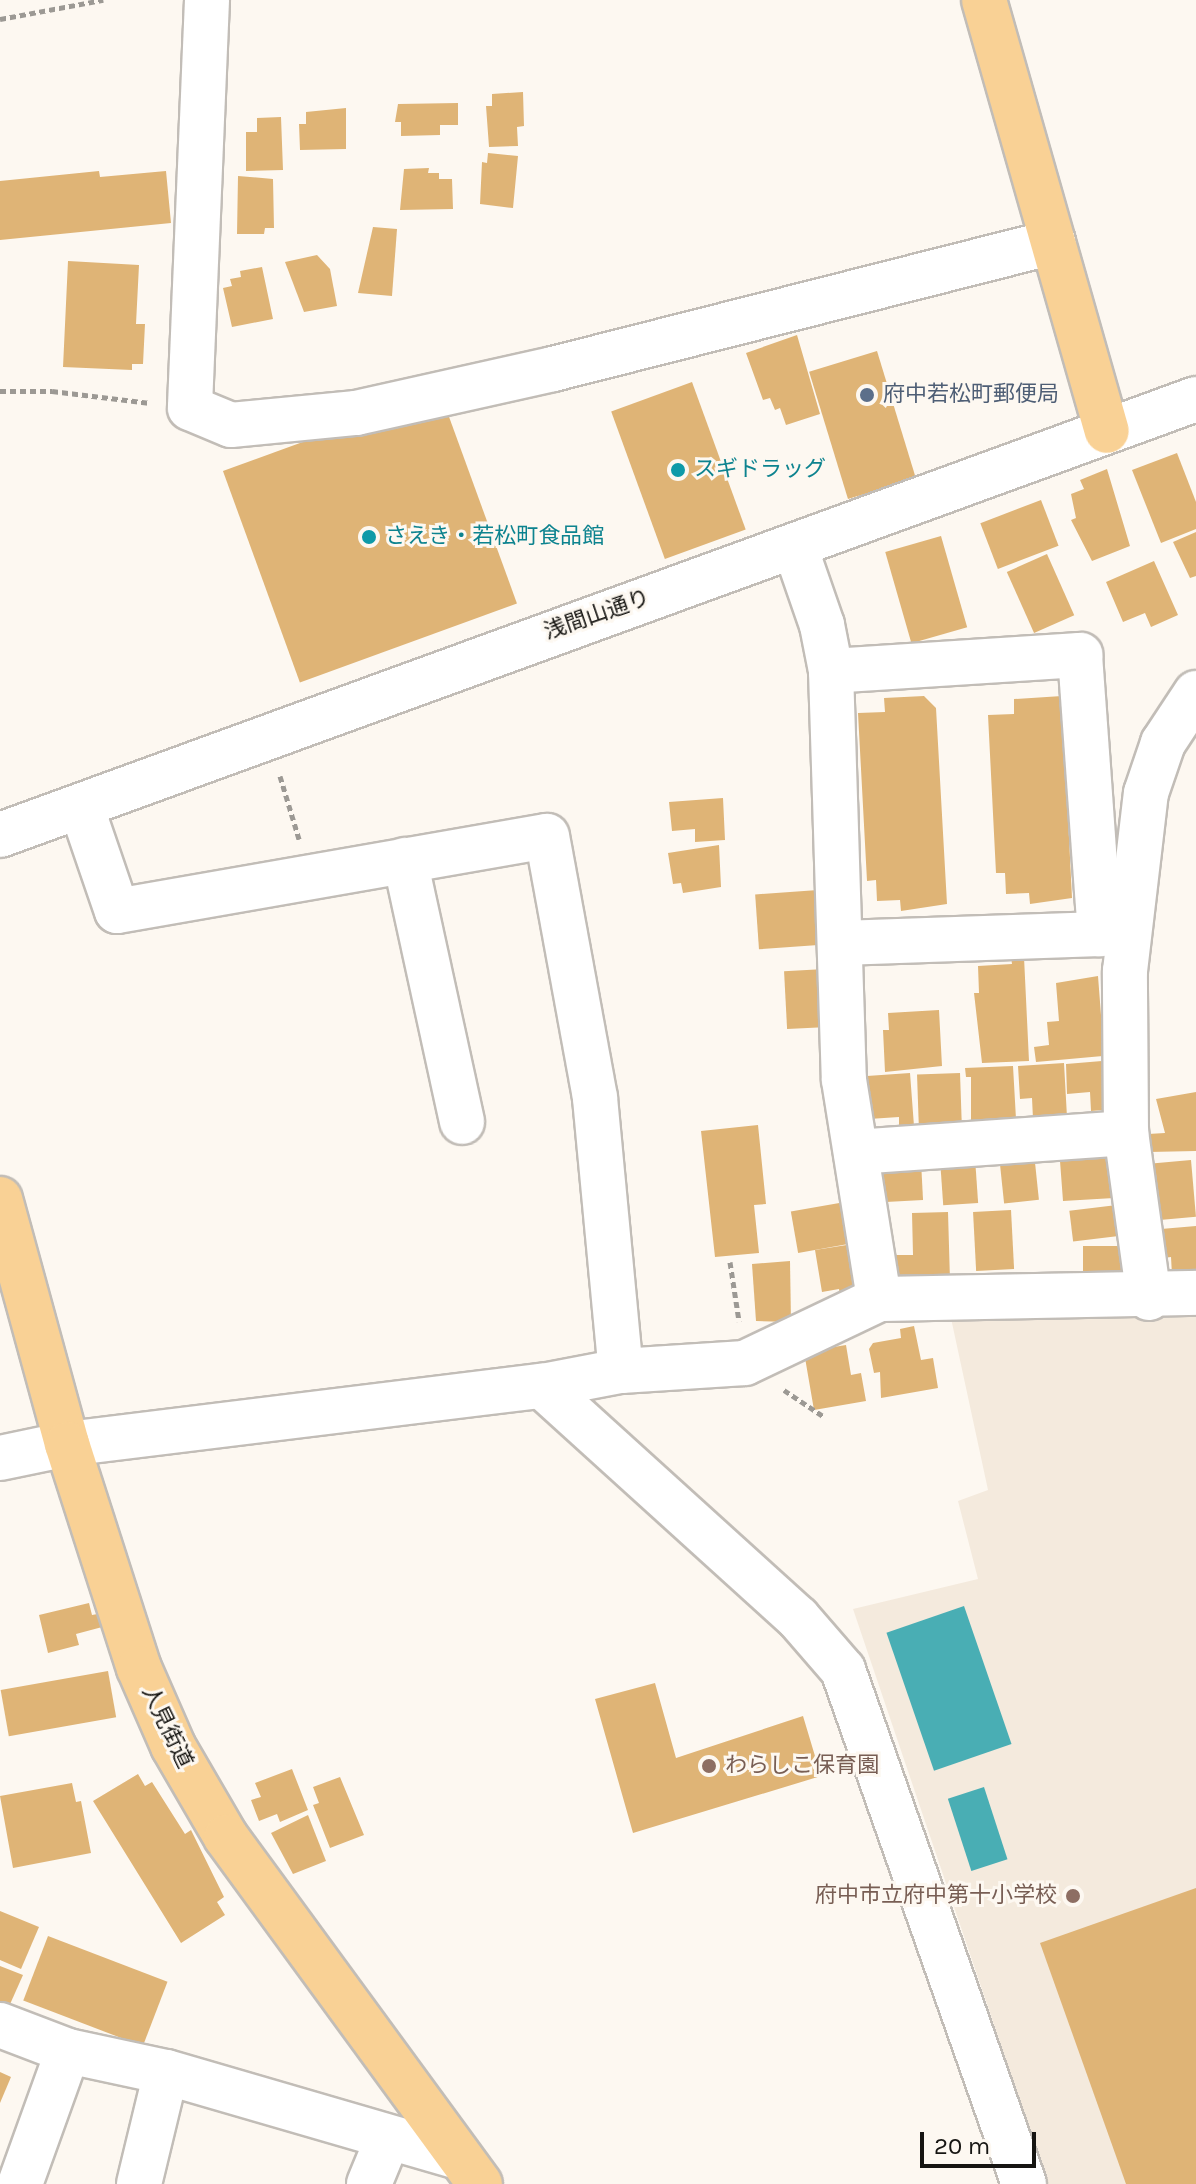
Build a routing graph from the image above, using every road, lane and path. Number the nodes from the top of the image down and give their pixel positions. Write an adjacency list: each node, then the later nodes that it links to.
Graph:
1 (103, 0): 4 (path)
2 (207, 0): 8 (street)
3 (984, 0): 5 (main road)
4 (0, 19)
5 (1053, 242): 8 (street); 9 (main road)
6 (0, 391): 8 (path)
7 (1196, 399): 9 (street, 浅間山通り)
8 (190, 408)
9 (1107, 431): 10 (street, 浅間山通り)
10 (795, 547): 11 (street); 13 (street, 浅間山通り)
11 (831, 671): 18 (street); 18 (street)
12 (1196, 693): 20 (street)
13 (269, 737): 14 (street, 浅間山通り); 17 (path)
14 (81, 806): 15 (street, 浅間山通り); 17 (street)
15 (0, 835)
16 (405, 860): 17 (street); 19 (street); 28 (street)
17 (309, 873)
18 (841, 943): 21 (street)
19 (462, 1122)
20 (1126, 1133): 21 (street); 25 (street)
21 (856, 1152): 26 (street)
22 (0, 1199): 30 (main road, 人見街道)
23 (730, 1262): 27 (path)
24 (1196, 1293): 25 (street)
25 (1149, 1298): 26 (street)
26 (879, 1299): 27 (street)
27 (745, 1363): 28 (street)
28 (621, 1371): 29 (street)
29 (542, 1386): 30 (street); 40 (street)
30 (67, 1444): 31 (street); 36 (main road, 人見街道)
31 (0, 1458)
32 (0, 2025): 33 (street)
33 (68, 2051): 34 (street); 37 (street)
34 (166, 2072): 35 (street); 38 (street)
35 (388, 2138): 36 (street); 39 (street)
36 (469, 2170)
37 (20, 2184)
38 (139, 2184)
39 (369, 2184)
40 (1024, 2184)

